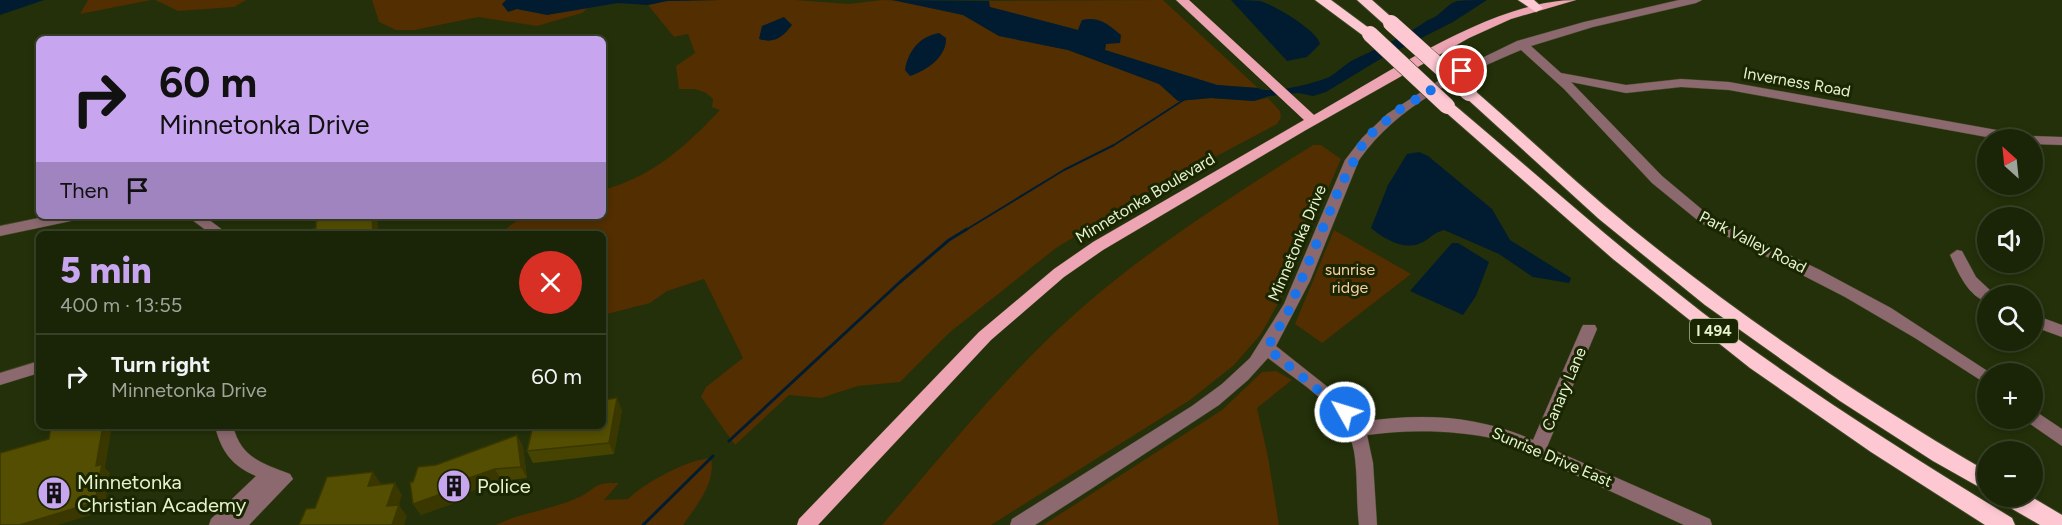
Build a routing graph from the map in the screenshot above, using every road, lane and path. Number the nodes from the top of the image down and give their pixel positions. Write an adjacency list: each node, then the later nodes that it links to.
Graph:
1 (1182, 0): 13 (main road)
2 (1322, 0): 10 (highway)
3 (1335, 0): 10 (highway, I 494)
4 (1364, 0): 9 (highway, I 494)
5 (1374, 0): 9 (highway)
6 (1570, 0): 8 (main road, Minnetonka Boulevard)
7 (1696, 0): 11 (street, Minnetonka Drive)
8 (1537, 3): 13 (main road, Minnetonka Boulevard)
9 (1390, 23): 35 (highway, I 494, bridge)
10 (1370, 34): 44 (highway, I 494, bridge)
11 (1521, 44): 12 (street, Park Valley Road); 26 (street, Minnetonka Drive)
12 (1559, 76): 14 (street, Inverness Road); 28 (street, Park Valley Road)
13 (1312, 120): 40 (main road, Minnetonka Boulevard)
14 (1977, 130)
15 (2043, 140): 16 (street, Inverness Road)
16 (2062, 141)
17 (57, 219): 19 (street)
18 (198, 219): 20 (street)
19 (0, 231)
20 (216, 231)
21 (1957, 255): 22 (street)
22 (1977, 287)
23 (2043, 324): 25 (street)
24 (1589, 329): 34 (street, Canary Lane)
25 (2062, 332)
26 (1267, 348): 32 (street); 41 (street, Minnetonka Drive)
27 (36, 368): 29 (street)
28 (1977, 371)
29 (0, 379)
30 (2043, 424): 33 (street)
31 (224, 429): 36 (street)
32 (1356, 430): 34 (street, Sunrise Drive East); 42 (street)
33 (2062, 439)
34 (1538, 448): 43 (street, Sunrise Drive East)
35 (1977, 476)
36 (277, 477): 38 (street); 39 (street)
37 (2029, 507): 45 (highway)
38 (218, 525)
39 (237, 525)
40 (806, 525)
41 (1019, 525)
42 (1368, 525)
43 (1703, 525)
44 (2004, 525)
45 (2059, 525)

